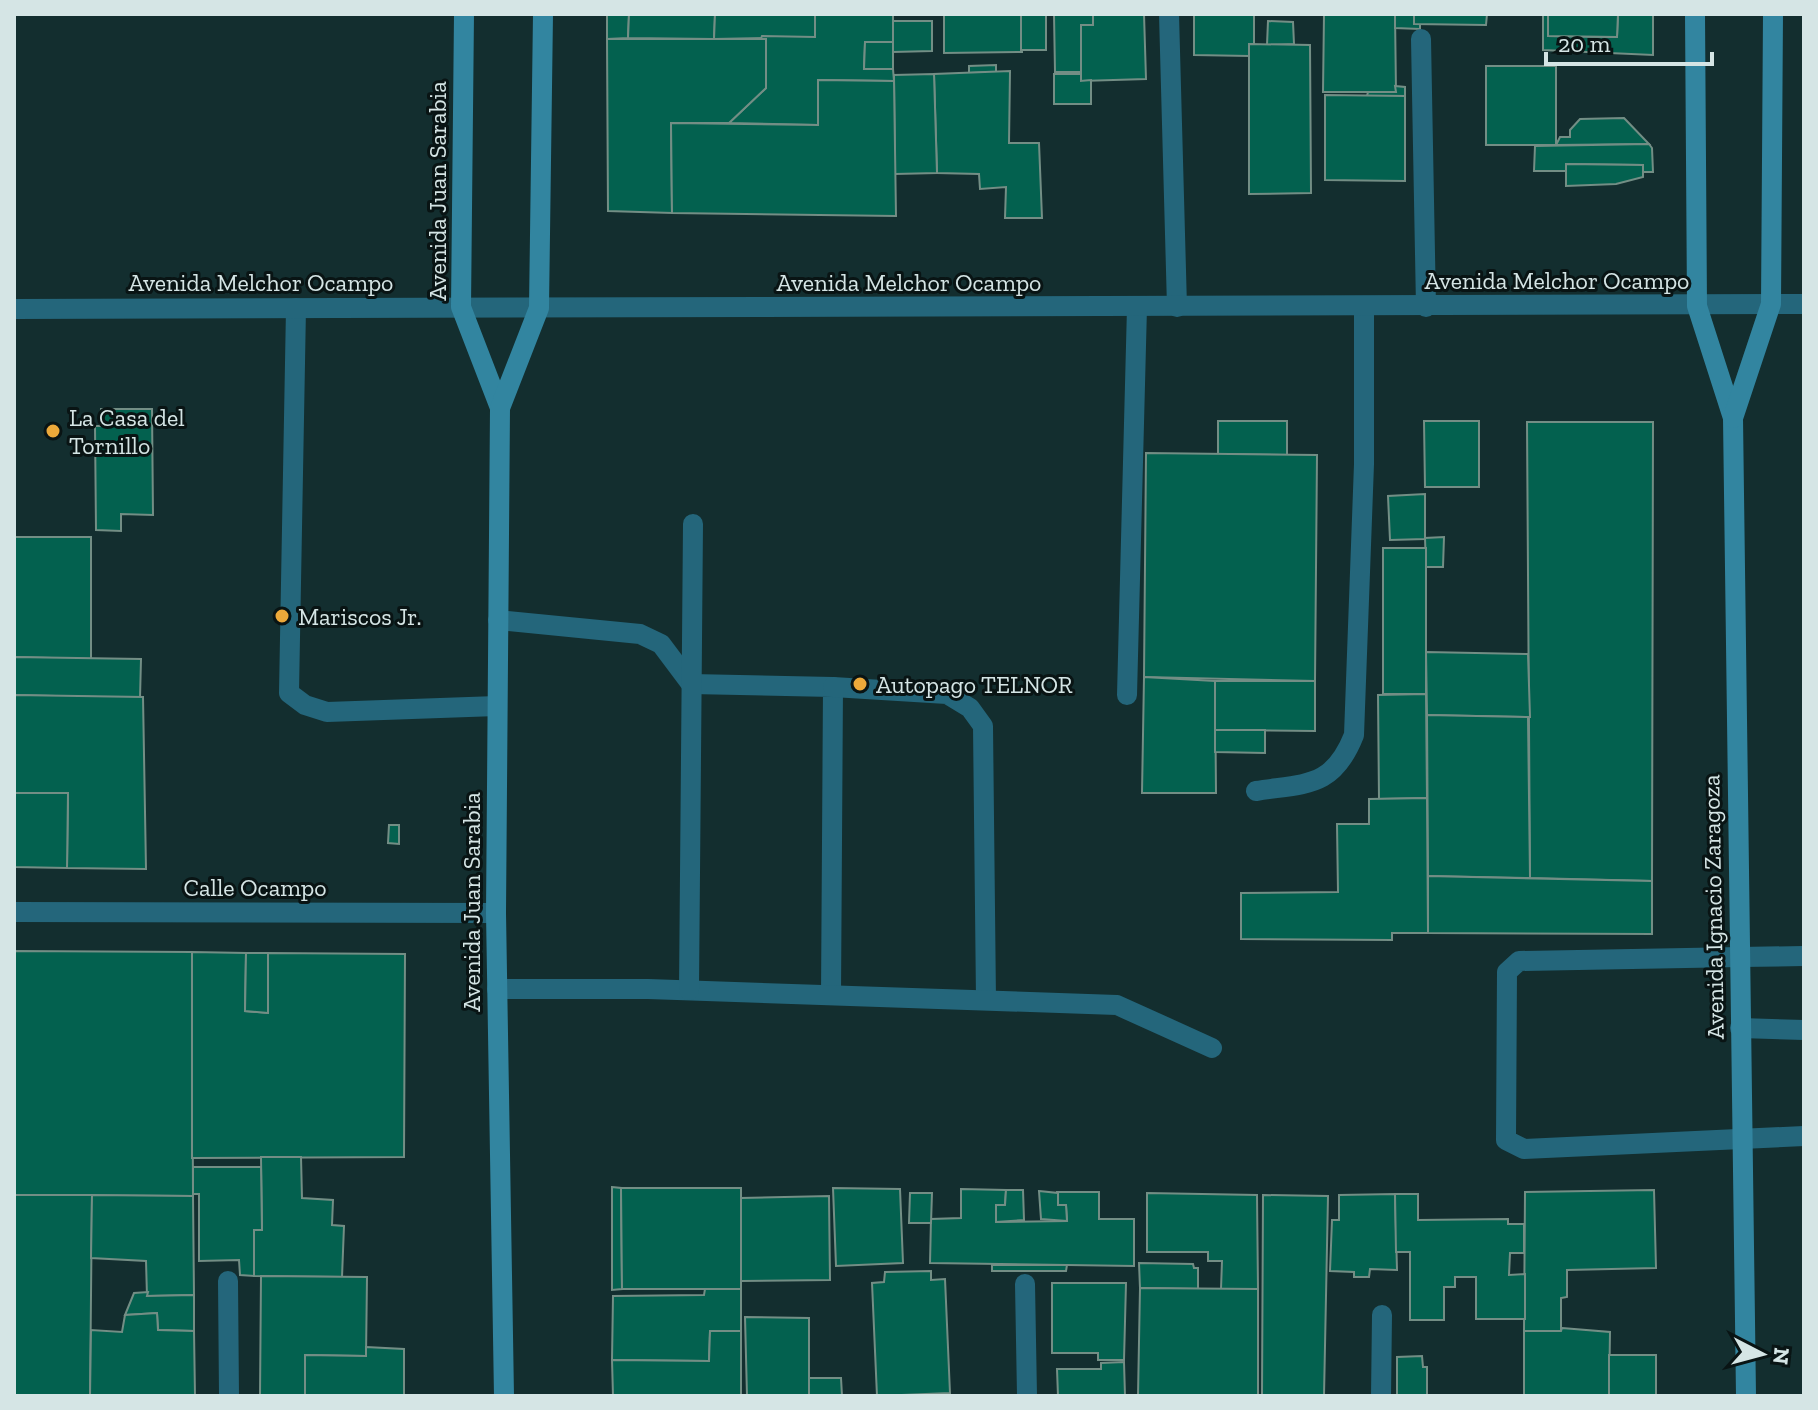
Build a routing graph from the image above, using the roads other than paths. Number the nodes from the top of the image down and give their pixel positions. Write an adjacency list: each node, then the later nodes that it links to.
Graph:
1 (464, 14): 10 (main road, Avenida Juan Sarabia)
2 (543, 14): 16 (main road, Avenida Juan Sarabia)
3 (1169, 14): 12 (street)
4 (1695, 14): 9 (main road, Avenida Ignacio Zaragoza)
5 (1773, 14): 7 (main road, Avenida Ignacio Zaragoza)
6 (1421, 39): 14 (street)
7 (1771, 304): 8 (street, Avenida Melchor Ocampo); 9 (street, Avenida Melchor Ocampo); 19 (main road, Avenida Ignacio Zaragoza)
8 (1804, 304)
9 (1697, 306): 14 (street, Avenida Melchor Ocampo); 19 (main road, Avenida Ignacio Zaragoza)
10 (461, 307): 15 (street, Avenida Melchor Ocampo); 16 (street, Avenida Melchor Ocampo); 18 (main road, Avenida Juan Sarabia)
11 (1137, 307): 12 (street, Avenida Melchor Ocampo); 16 (street, Avenida Melchor Ocampo); 24 (street)
12 (1177, 307): 13 (street, Avenida Melchor Ocampo)
13 (1364, 307): 14 (street, Avenida Melchor Ocampo); 26 (street)
14 (1426, 307)
15 (296, 308): 17 (street, Avenida Melchor Ocampo); 25 (street)
16 (539, 308): 18 (main road, Avenida Juan Sarabia)
17 (14, 309)
18 (500, 408): 21 (main road, Avenida Juan Sarabia)
19 (1733, 418): 30 (main road, Avenida Ignacio Zaragoza)
20 (693, 524): 22 (street)
21 (498, 620): 22 (street); 25 (main road, Avenida Juan Sarabia)
22 (691, 684): 23 (street); 32 (street)
23 (833, 687): 33 (street); 34 (street)
24 (1127, 695)
25 (497, 706): 28 (main road, Avenida Juan Sarabia)
26 (1256, 791)
27 (14, 912): 28 (street, Calle Ocampo)
28 (496, 913): 31 (main road, Avenida Juan Sarabia)
29 (1804, 956): 30 (street)
30 (1740, 957): 35 (main road, Avenida Ignacio Zaragoza); 39 (street)
31 (497, 989): 32 (street); 44 (main road, Avenida Juan Sarabia)
32 (689, 990): 33 (street)
33 (831, 995): 34 (street)
34 (986, 1000): 37 (street)
35 (1740, 1028): 36 (street); 39 (main road, Avenida Ignacio Zaragoza)
36 (1804, 1030)
37 (1212, 1048)
38 (1804, 1136): 39 (street)
39 (1742, 1137): 47 (main road, Avenida Ignacio Zaragoza)
40 (228, 1281): 43 (street)
41 (1025, 1284): 45 (street)
42 (1382, 1315): 46 (street)
43 (229, 1396)
44 (504, 1396)
45 (1027, 1396)
46 (1381, 1396)
47 (1746, 1396)

